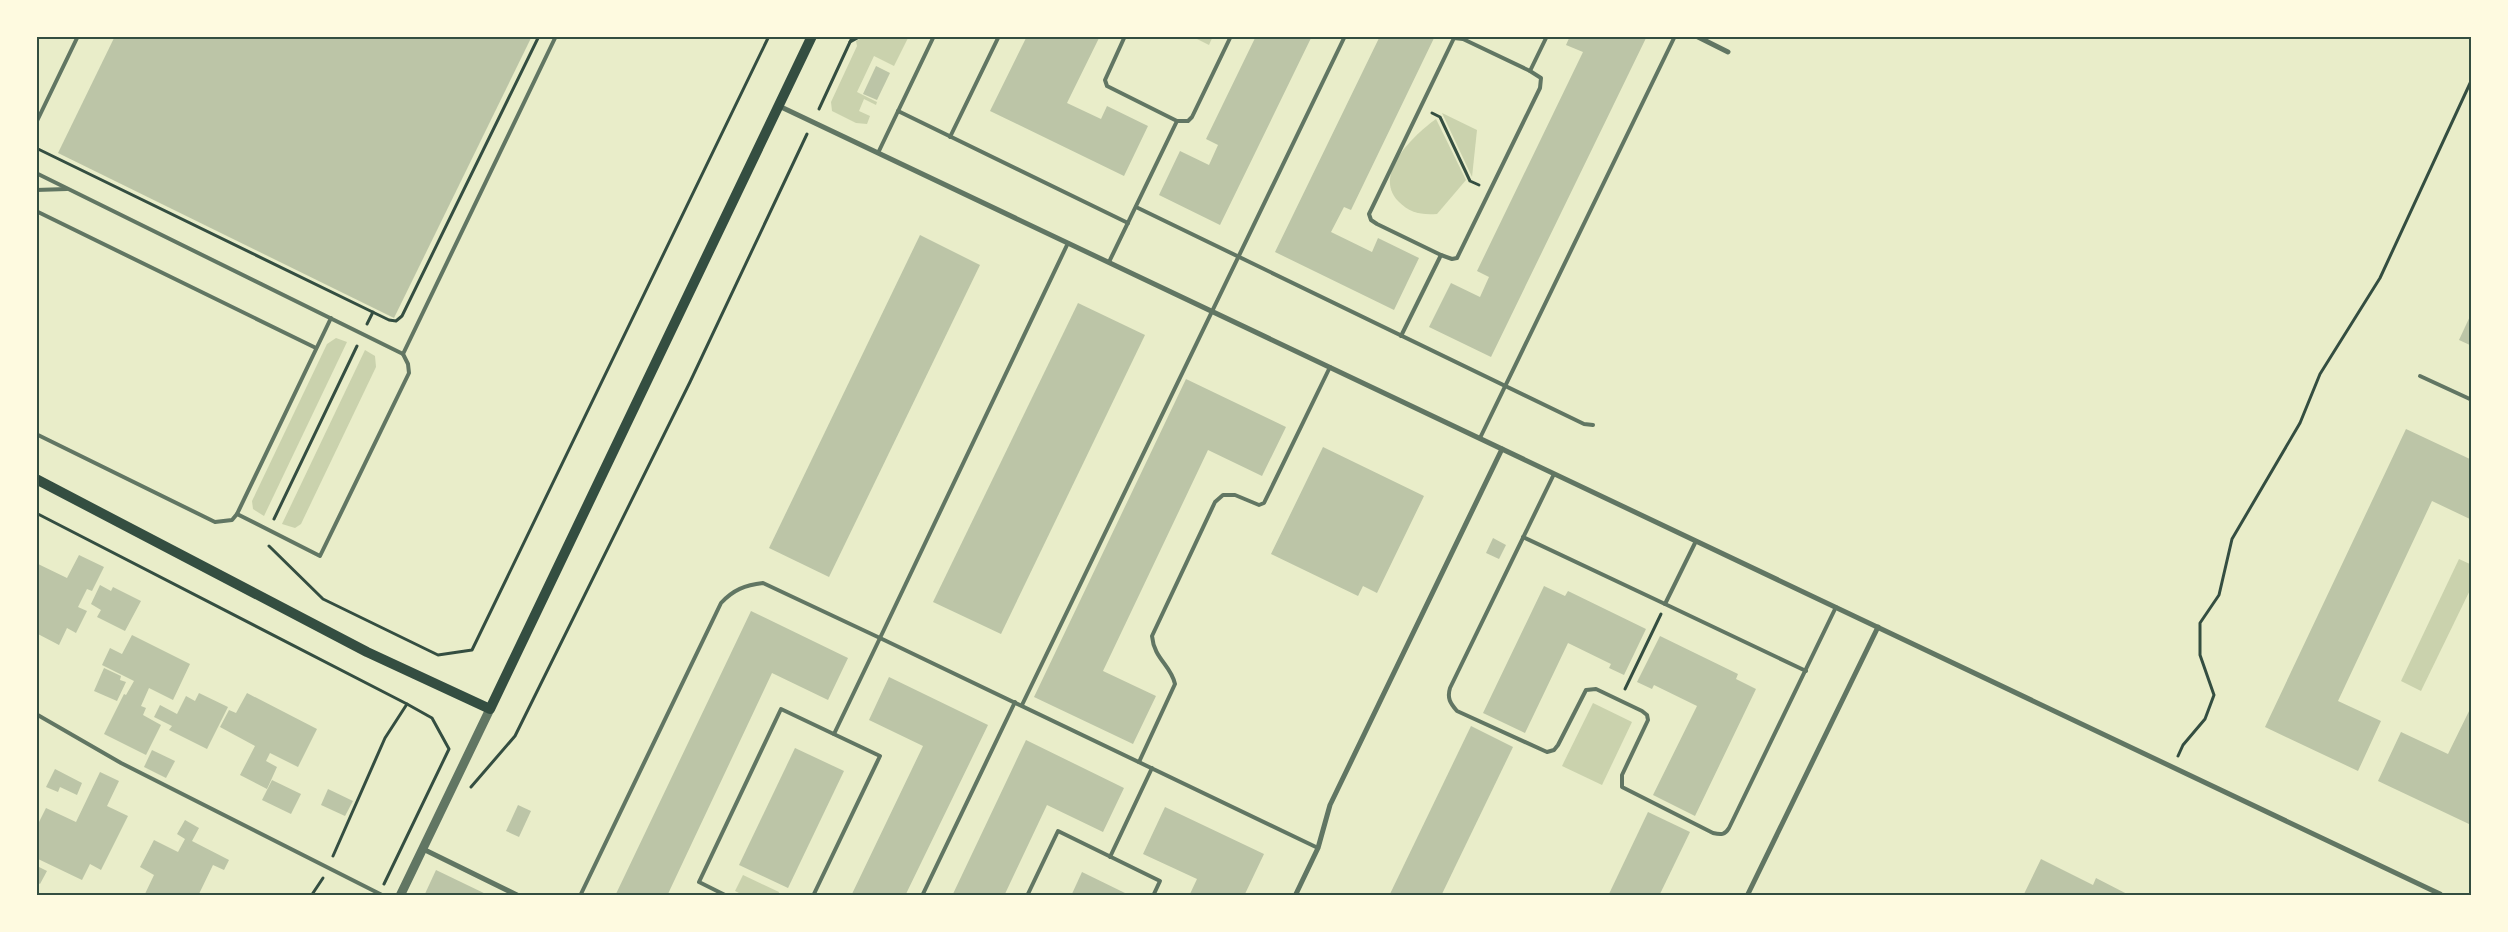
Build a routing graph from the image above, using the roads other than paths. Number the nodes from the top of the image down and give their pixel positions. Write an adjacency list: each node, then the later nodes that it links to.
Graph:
1 (78, 36): 18 (lane)
2 (556, 36): 35 (lane)
3 (812, 36): 15 (main road)
4 (934, 36): 16 (lane)
5 (999, 36): 19 (lane)
6 (1126, 36): 17 (lane)
7 (1231, 36): 17 (lane)
8 (1344, 36): 29 (lane)
9 (1547, 36): 14 (lane)
10 (1675, 36): 38 (lane)
11 (1696, 36): 13 (street)
12 (1464, 38): 14 (lane); 28 (lane)
13 (1728, 52)
14 (1530, 71): 28 (lane)
15 (779, 106): 20 (street); 56 (main road)
16 (898, 111): 19 (lane); 20 (lane)
17 (1177, 121): 24 (lane)
18 (36, 123)
19 (950, 137): 26 (lane)
20 (878, 152): 27 (street)
21 (36, 173): 22 (lane)
22 (69, 189): 23 (lane); 32 (lane)
23 (36, 190)
24 (1136, 207): 26 (lane); 29 (lane)
25 (36, 211): 34 (lane)
26 (1128, 223): 30 (lane)
27 (1068, 243): 30 (street); 52 (lane)
28 (1441, 255): 33 (lane)
29 (1238, 256): 31 (lane); 33 (lane)
30 (1109, 262): 31 (street)
31 (1212, 311): 36 (street); 55 (lane)
32 (330, 318): 34 (lane); 35 (lane)
33 (1402, 336): 38 (lane)
34 (316, 348): 46 (lane)
35 (403, 354): 46 (lane)
36 (1330, 367): 42 (street); 59 (lane)
37 (2420, 376): 39 (lane)
38 (1505, 386): 40 (lane); 42 (lane)
39 (2472, 400)
40 (1594, 425)
41 (36, 434): 46 (lane)
42 (1480, 438): 43 (street)
43 (1502, 449): 44 (street); 61 (street)
44 (1554, 474): 47 (lane); 48 (street)
45 (36, 479): 56 (main road)
46 (237, 514)
47 (1523, 537): 49 (lane); 53 (lane)
48 (1696, 541): 49 (lane); 50 (street)
49 (1666, 604): 53 (lane)
50 (1836, 608): 51 (street); 53 (lane)
51 (1878, 627): 64 (street); 75 (street)
52 (880, 638): 54 (lane); 58 (lane); 68 (lane)
53 (1806, 671)
54 (1015, 702): 55 (lane); 71 (lane)
55 (1022, 705): 59 (lane)
56 (490, 709): 62 (street)
57 (36, 714): 65 (lane)
58 (834, 734): 69 (lane); 70 (lane)
59 (1139, 762): 60 (lane)
60 (1152, 768): 61 (lane); 63 (lane)
61 (1318, 848): 74 (street)
62 (423, 849): 66 (street); 67 (street)
63 (1110, 857): 72 (lane); 73 (lane)
64 (2440, 894)
65 (382, 895)
66 (400, 896)
67 (519, 896)
68 (580, 896)
69 (727, 896)
70 (813, 896)
71 (922, 896)
72 (1027, 896)
73 (1153, 896)
74 (1295, 896)
75 (1747, 896)

